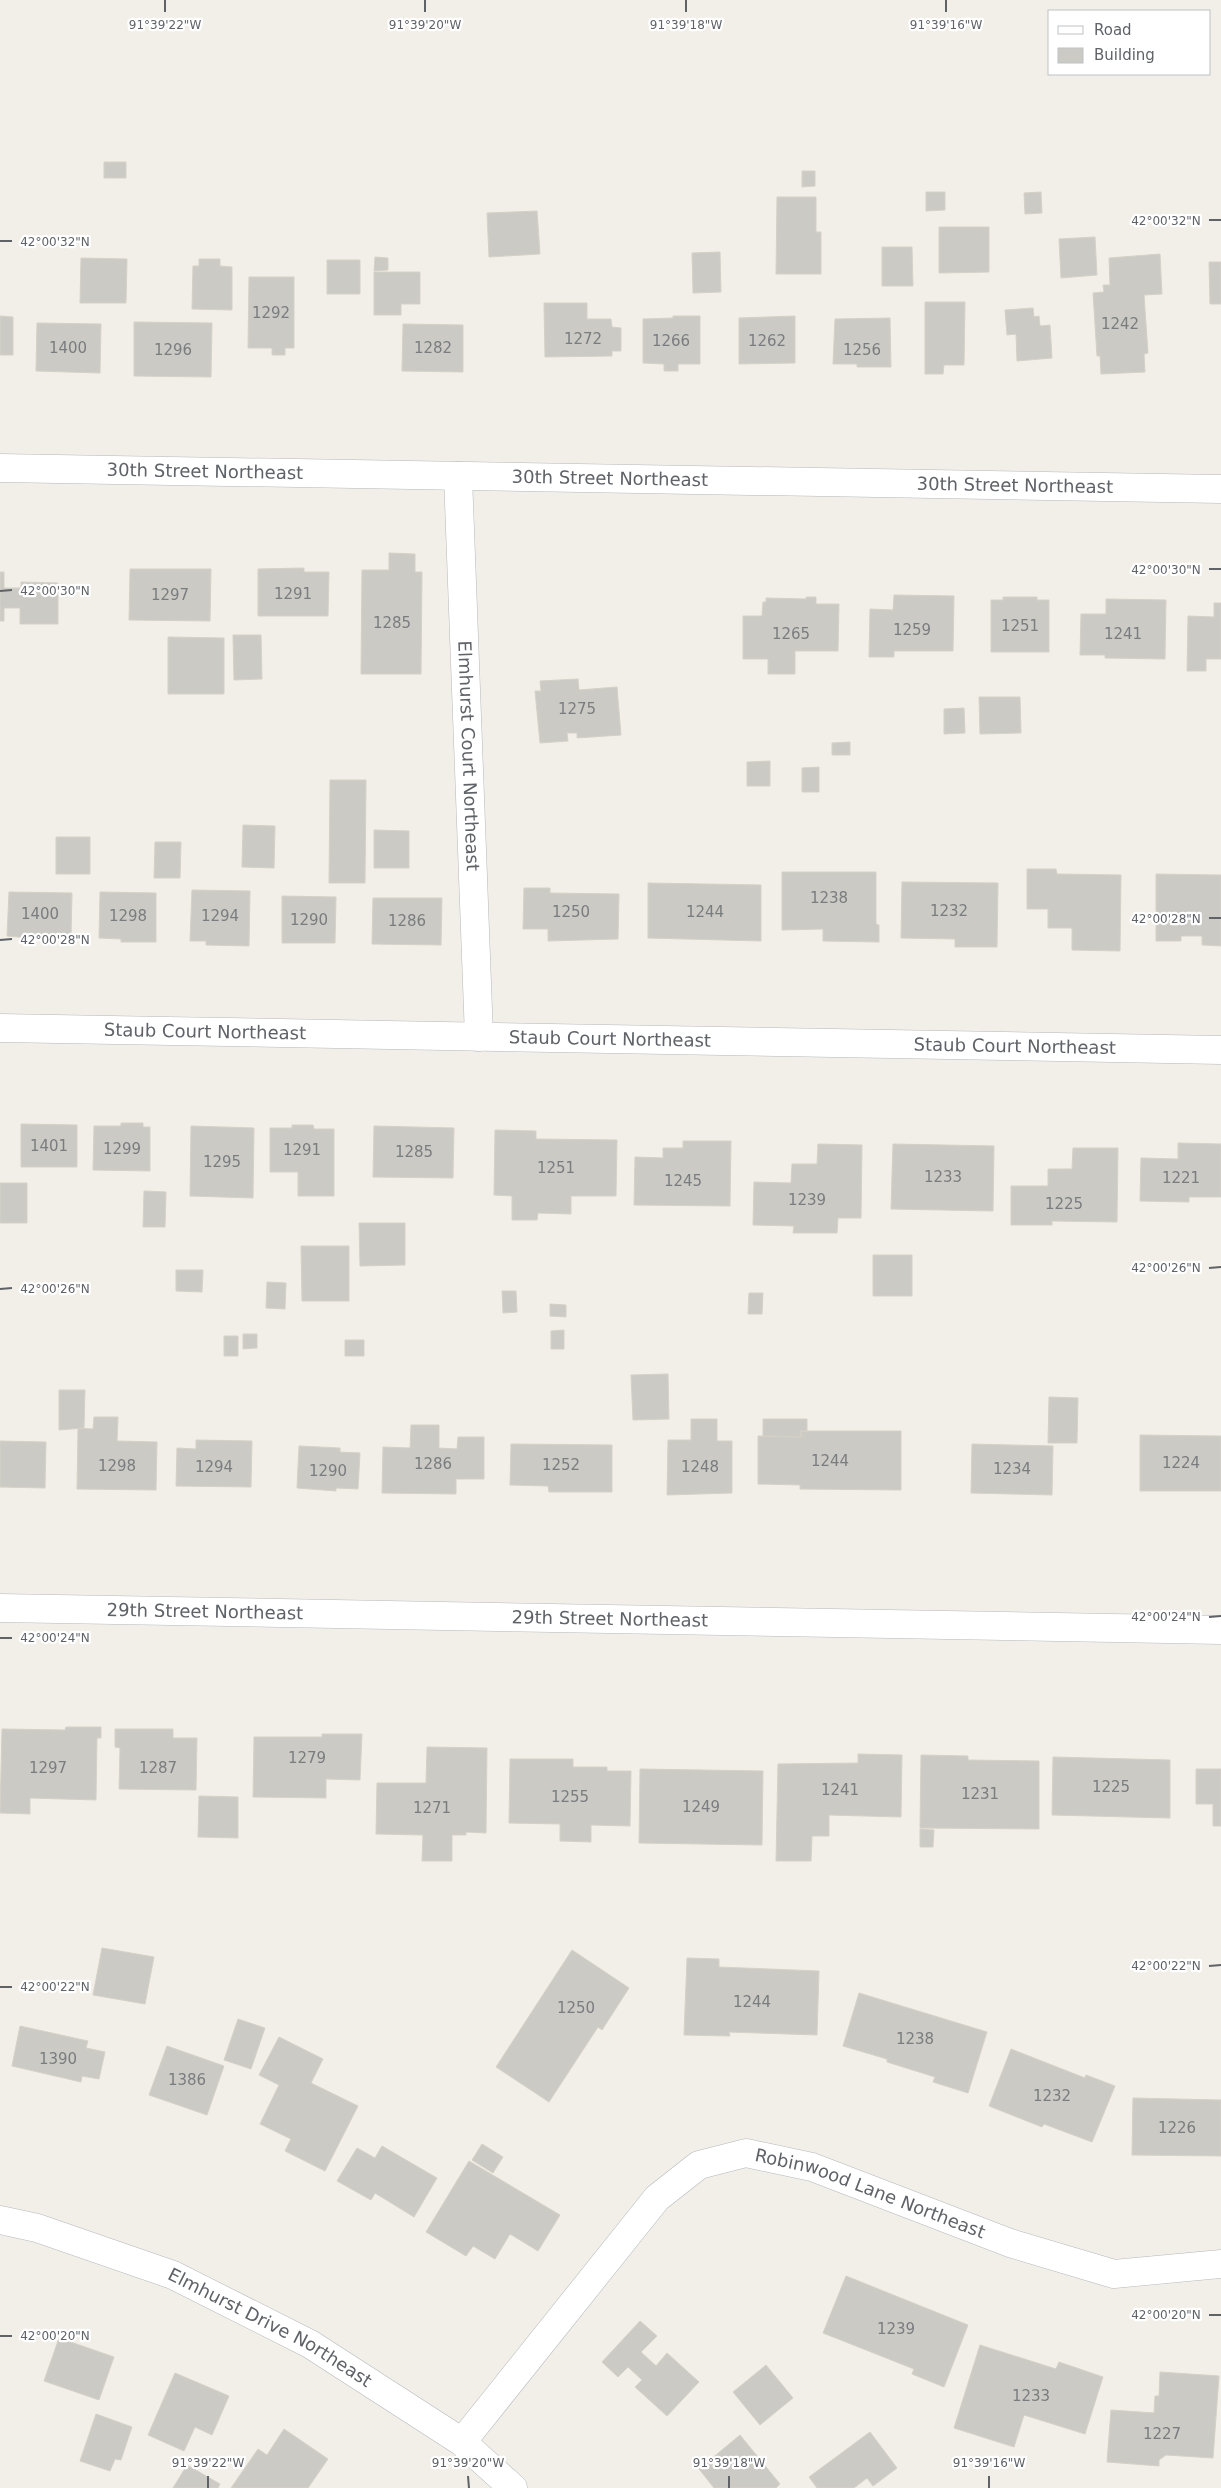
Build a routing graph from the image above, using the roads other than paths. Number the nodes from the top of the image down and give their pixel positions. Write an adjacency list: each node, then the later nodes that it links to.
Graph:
1 (0, 468): 2 (street, 30th Street Northeast)
2 (458, 476): 3 (street, 30th Street Northeast); 5 (street, Elmhurst Court Northeast)
3 (1221, 489)
4 (0, 1028): 5 (street, Staub Court Northeast)
5 (479, 1037): 6 (street, Staub Court Northeast)
6 (1221, 1050)
7 (0, 1608): 8 (street, 29th Street Northeast)
8 (1221, 1630)
9 (0, 2220): 11 (street, Elmhurst Drive Northeast)
10 (1221, 2264): 11 (street, Robinwood Lane Northeast)
11 (462, 2442): 12 (street, Elmhurst Drive Northeast)
12 (513, 2488)

